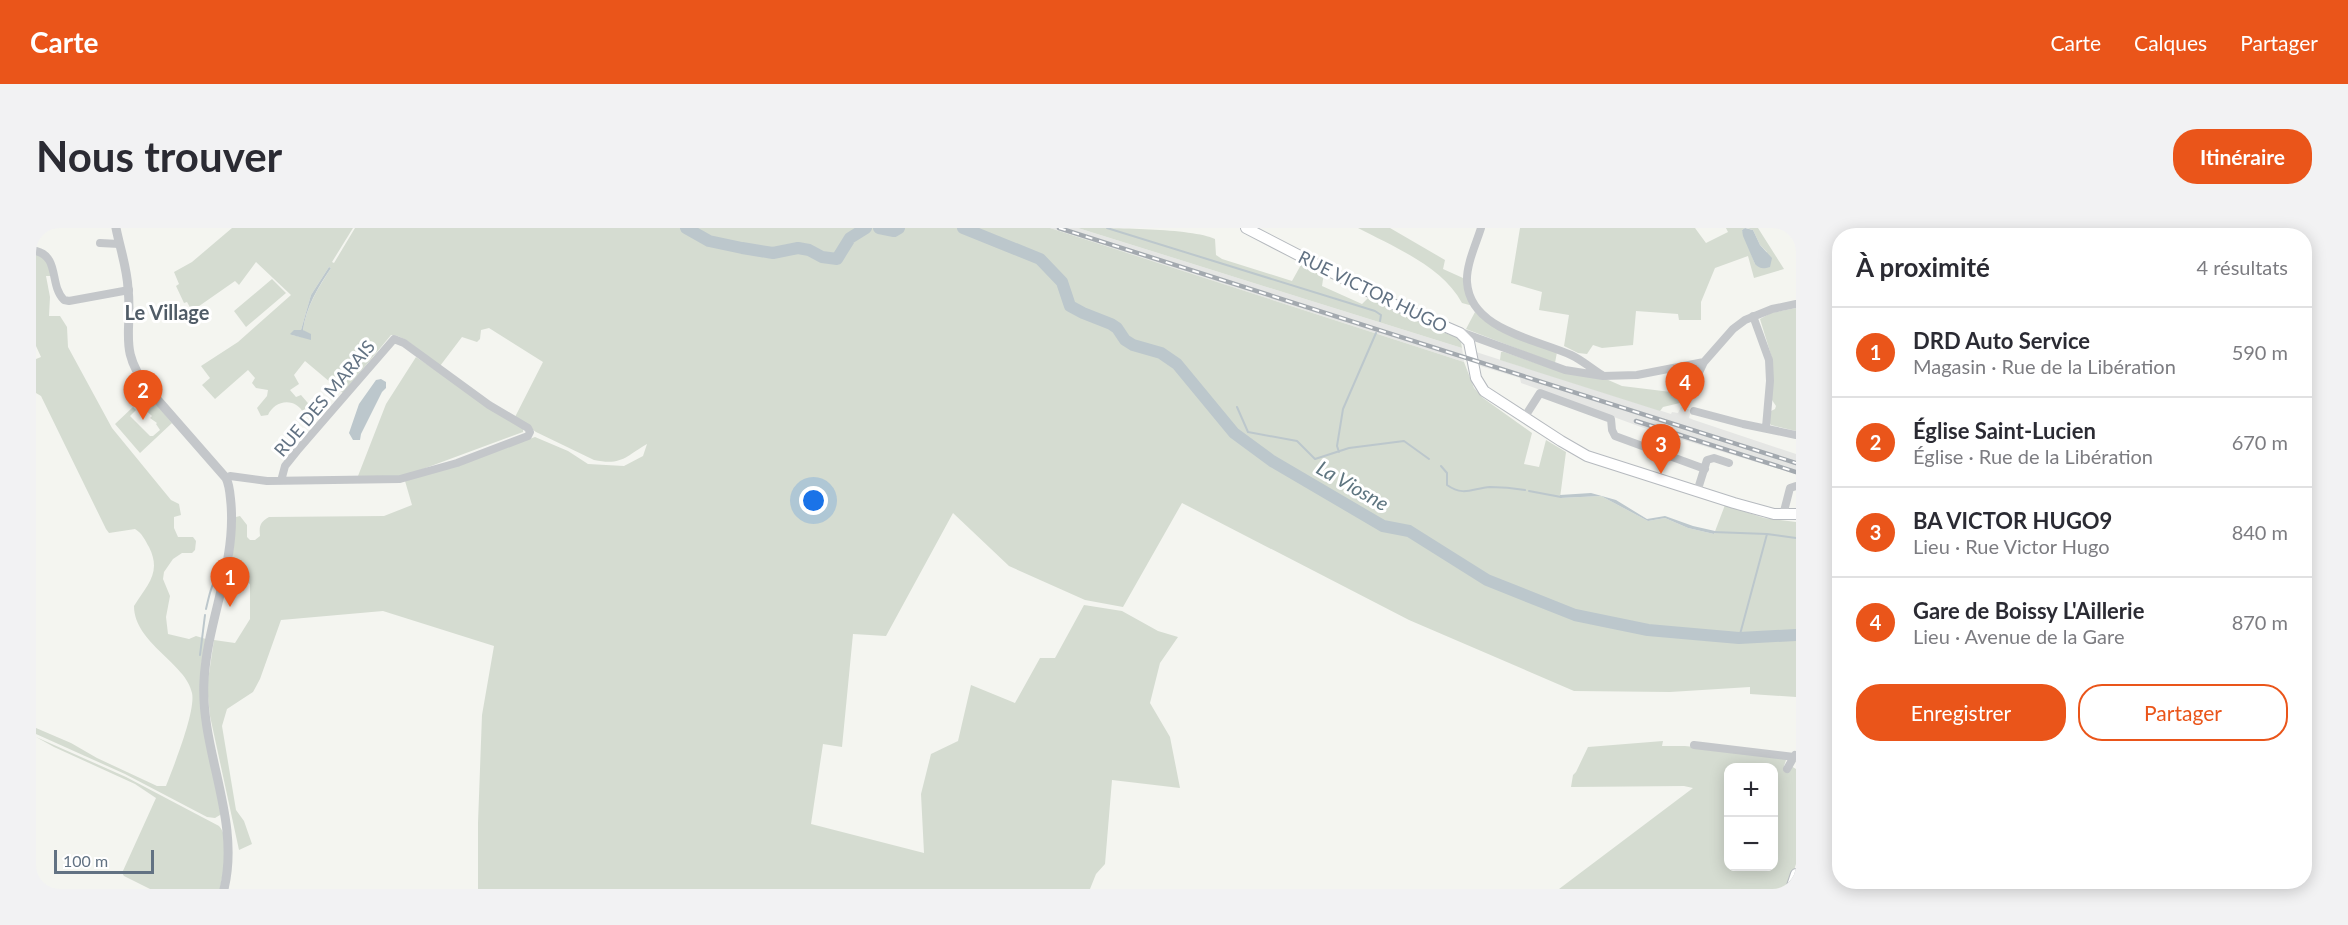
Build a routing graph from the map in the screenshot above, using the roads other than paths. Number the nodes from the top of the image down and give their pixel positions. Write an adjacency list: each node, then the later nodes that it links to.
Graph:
1 (116, 228): 5 (street)
2 (1246, 228): 10 (main road, RUE VICTOR HUGO)
3 (1481, 228): 14 (street)
4 (100, 243): 5 (street)
5 (119, 244): 7 (street)
6 (36, 251): 7 (street)
7 (129, 290): 22 (street)
8 (1796, 304): 9 (street)
9 (1753, 315): 13 (street); 18 (street)
10 (1457, 331): 11 (street); 12 (main road, RUE VICTOR HUGO)
11 (1485, 341): 12 (street); 14 (street)
12 (1471, 350): 17 (main road, RUE VICTOR HUGO)
13 (1704, 362): 14 (street); 15 (street)
14 (1603, 376)
15 (1691, 389)
16 (1694, 411): 18 (street)
17 (1524, 418): 21 (street); 25 (main road, RUE VICTOR HUGO)
18 (1766, 427): 19 (street)
19 (1796, 435)
20 (1729, 463): 21 (street)
21 (1705, 469): 25 (street)
22 (226, 478): 23 (street); 32 (street)
23 (281, 481): 23 (street, RUE DES MARAIS)
24 (1796, 486): 26 (street)
25 (1697, 492): 26 (main road, RUE VICTOR HUGO)
26 (1783, 514): 27 (main road, RUE VICTOR HUGO)
27 (1796, 514)
28 (1694, 745): 29 (street)
29 (1795, 755): 30 (street)
30 (1786, 769)
31 (1796, 874): 33 (main road)
32 (224, 889)
33 (1791, 889)

